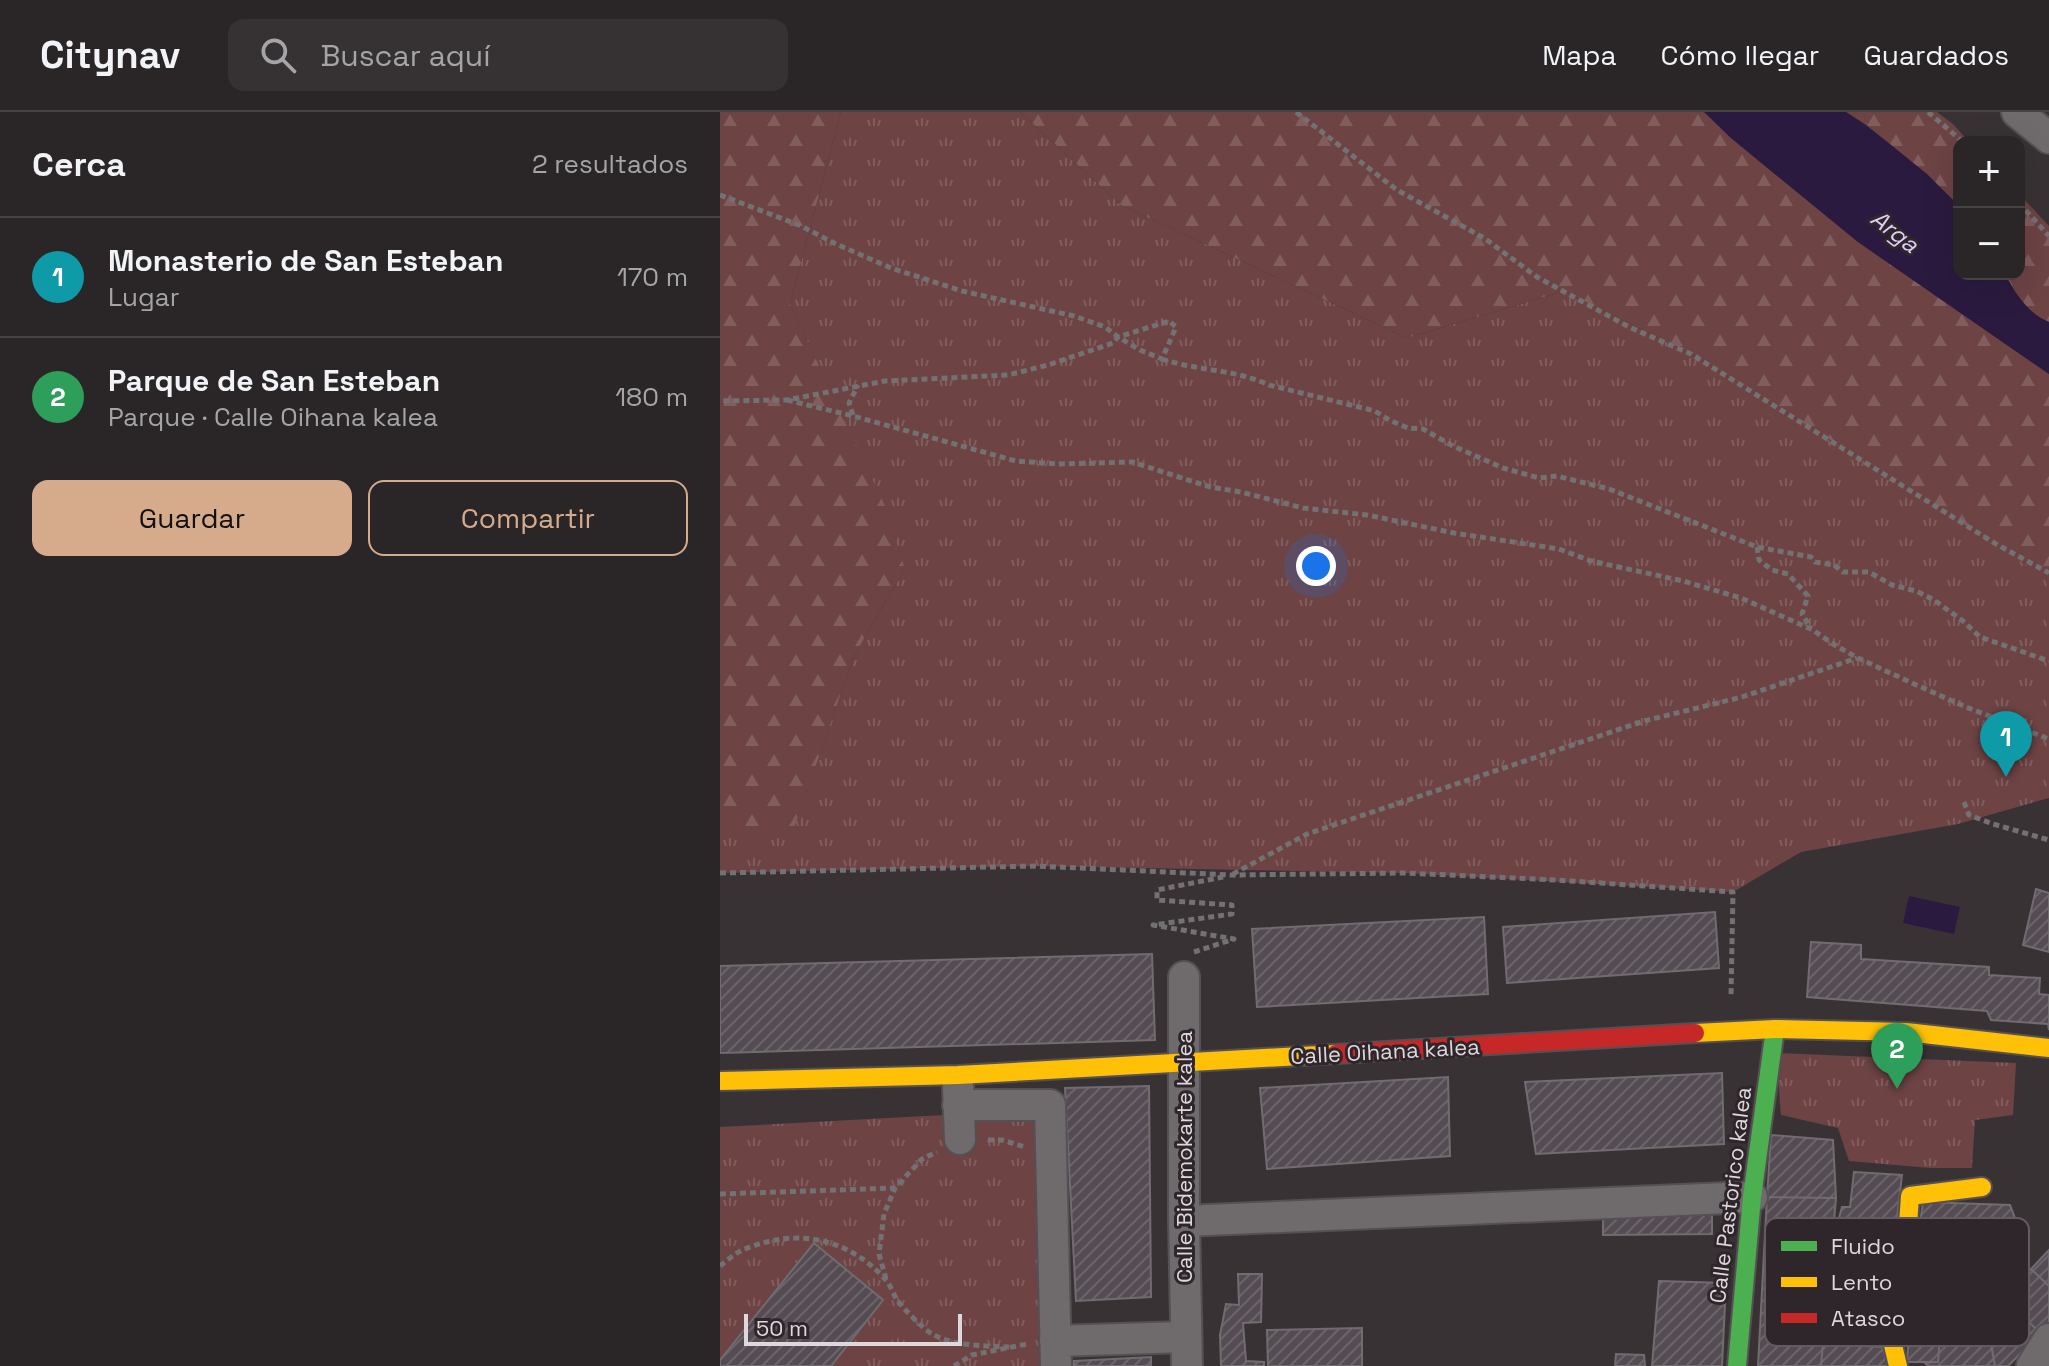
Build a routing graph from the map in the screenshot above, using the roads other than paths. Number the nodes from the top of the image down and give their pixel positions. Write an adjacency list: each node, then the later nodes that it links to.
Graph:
1 (2017, 112): 2 (street)
2 (2049, 138)
3 (1183, 966): 6 (street, Calle Bidemokarte kalea)
4 (1775, 1029): 5 (street, Calle Oihana kalea); 6 (street, Calle Oihana kalea); 11 (street, Calle Pastorico kalea)
5 (2049, 1048)
6 (1183, 1063): 8 (street, Calle Oihana kalea); 13 (street, Calle Bidemokarte kalea)
7 (720, 1081): 8 (street, Calle Oihana kalea)
8 (958, 1090): 9 (street); 17 (street)
9 (960, 1139)
10 (1982, 1187): 12 (street)
11 (1752, 1197): 13 (street); 18 (street, Calle Pastorico kalea)
12 (1908, 1218)
13 (1184, 1221): 16 (street, Calle Bidemokarte kalea)
14 (2049, 1339): 20 (street)
15 (1893, 1346): 19 (street)
16 (1186, 1352): 17 (street, Calle Bidemokarte kalea)
17 (1056, 1353)
18 (1737, 1366)
19 (1898, 1366)
20 (2032, 1366)

